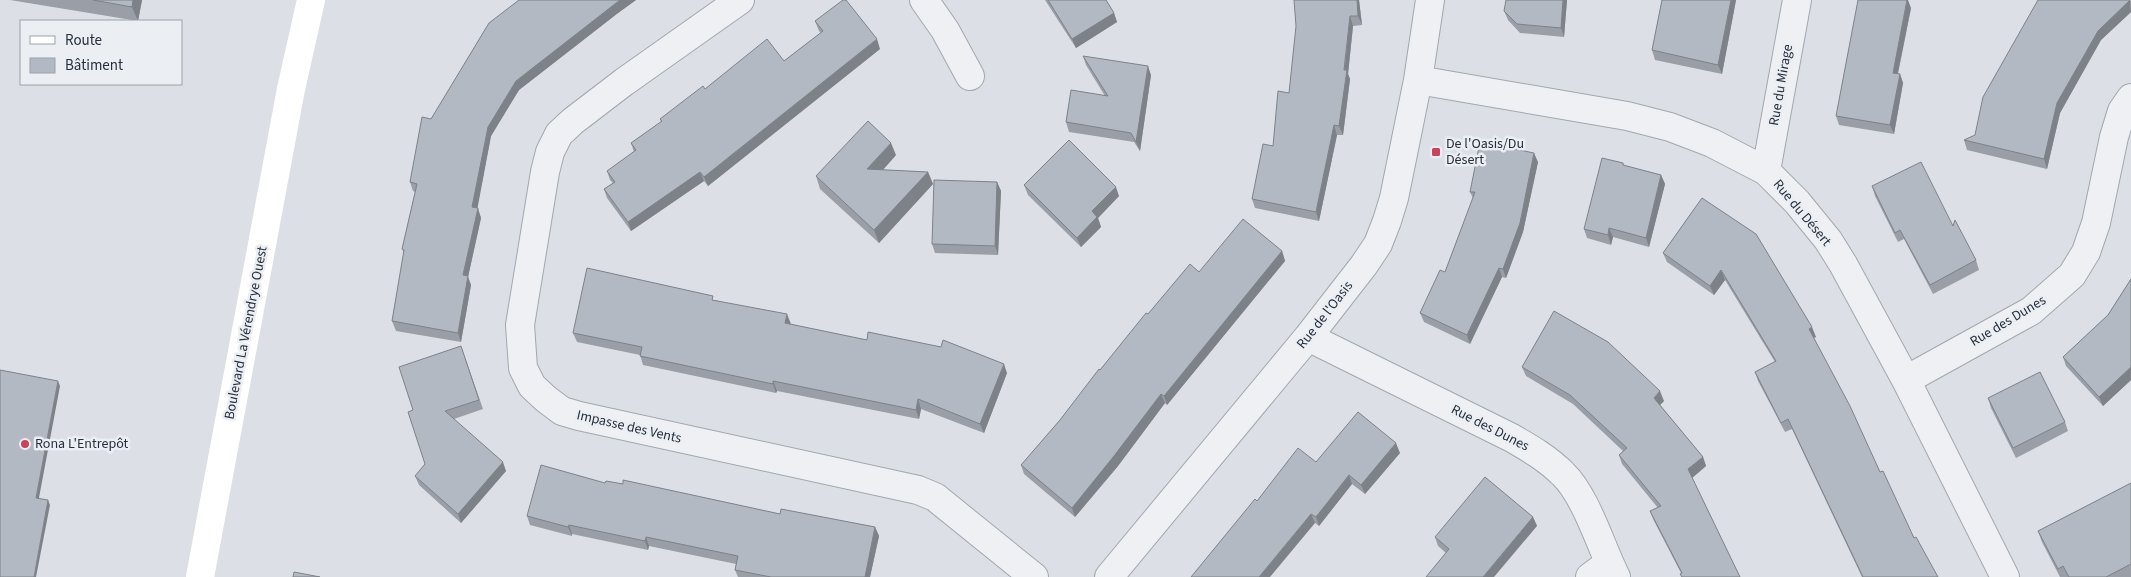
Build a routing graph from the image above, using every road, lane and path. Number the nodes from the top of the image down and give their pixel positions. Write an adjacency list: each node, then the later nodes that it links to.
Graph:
1 (303, 0): 9 (main road, Boulevard La Vérendrye Ouest)
2 (311, 0): 9 (main road, Boulevard La Vérendrye Ouest)
3 (740, 0): 16 (street, Impasse des Vents)
4 (924, 0): 7 (street)
5 (1430, 0): 8 (street, Rue de l'Oasis)
6 (1797, 0): 11 (street, Rue du Mirage)
7 (970, 76)
8 (1418, 80): 11 (street, Rue du Désert); 12 (street, Rue de l'Oasis)
9 (291, 90): 15 (main road, Boulevard La Vérendrye Ouest)
10 (2131, 98): 13 (street, Rue des Dunes)
11 (1766, 171): 13 (street, Rue du Désert)
12 (1308, 337): 14 (street, Rue des Dunes); 17 (street, Rue de l'Oasis)
13 (1906, 380): 18 (street, Rue du Désert)
14 (1605, 572)
15 (200, 577)
16 (1034, 577)
17 (1109, 577)
18 (2005, 577)

